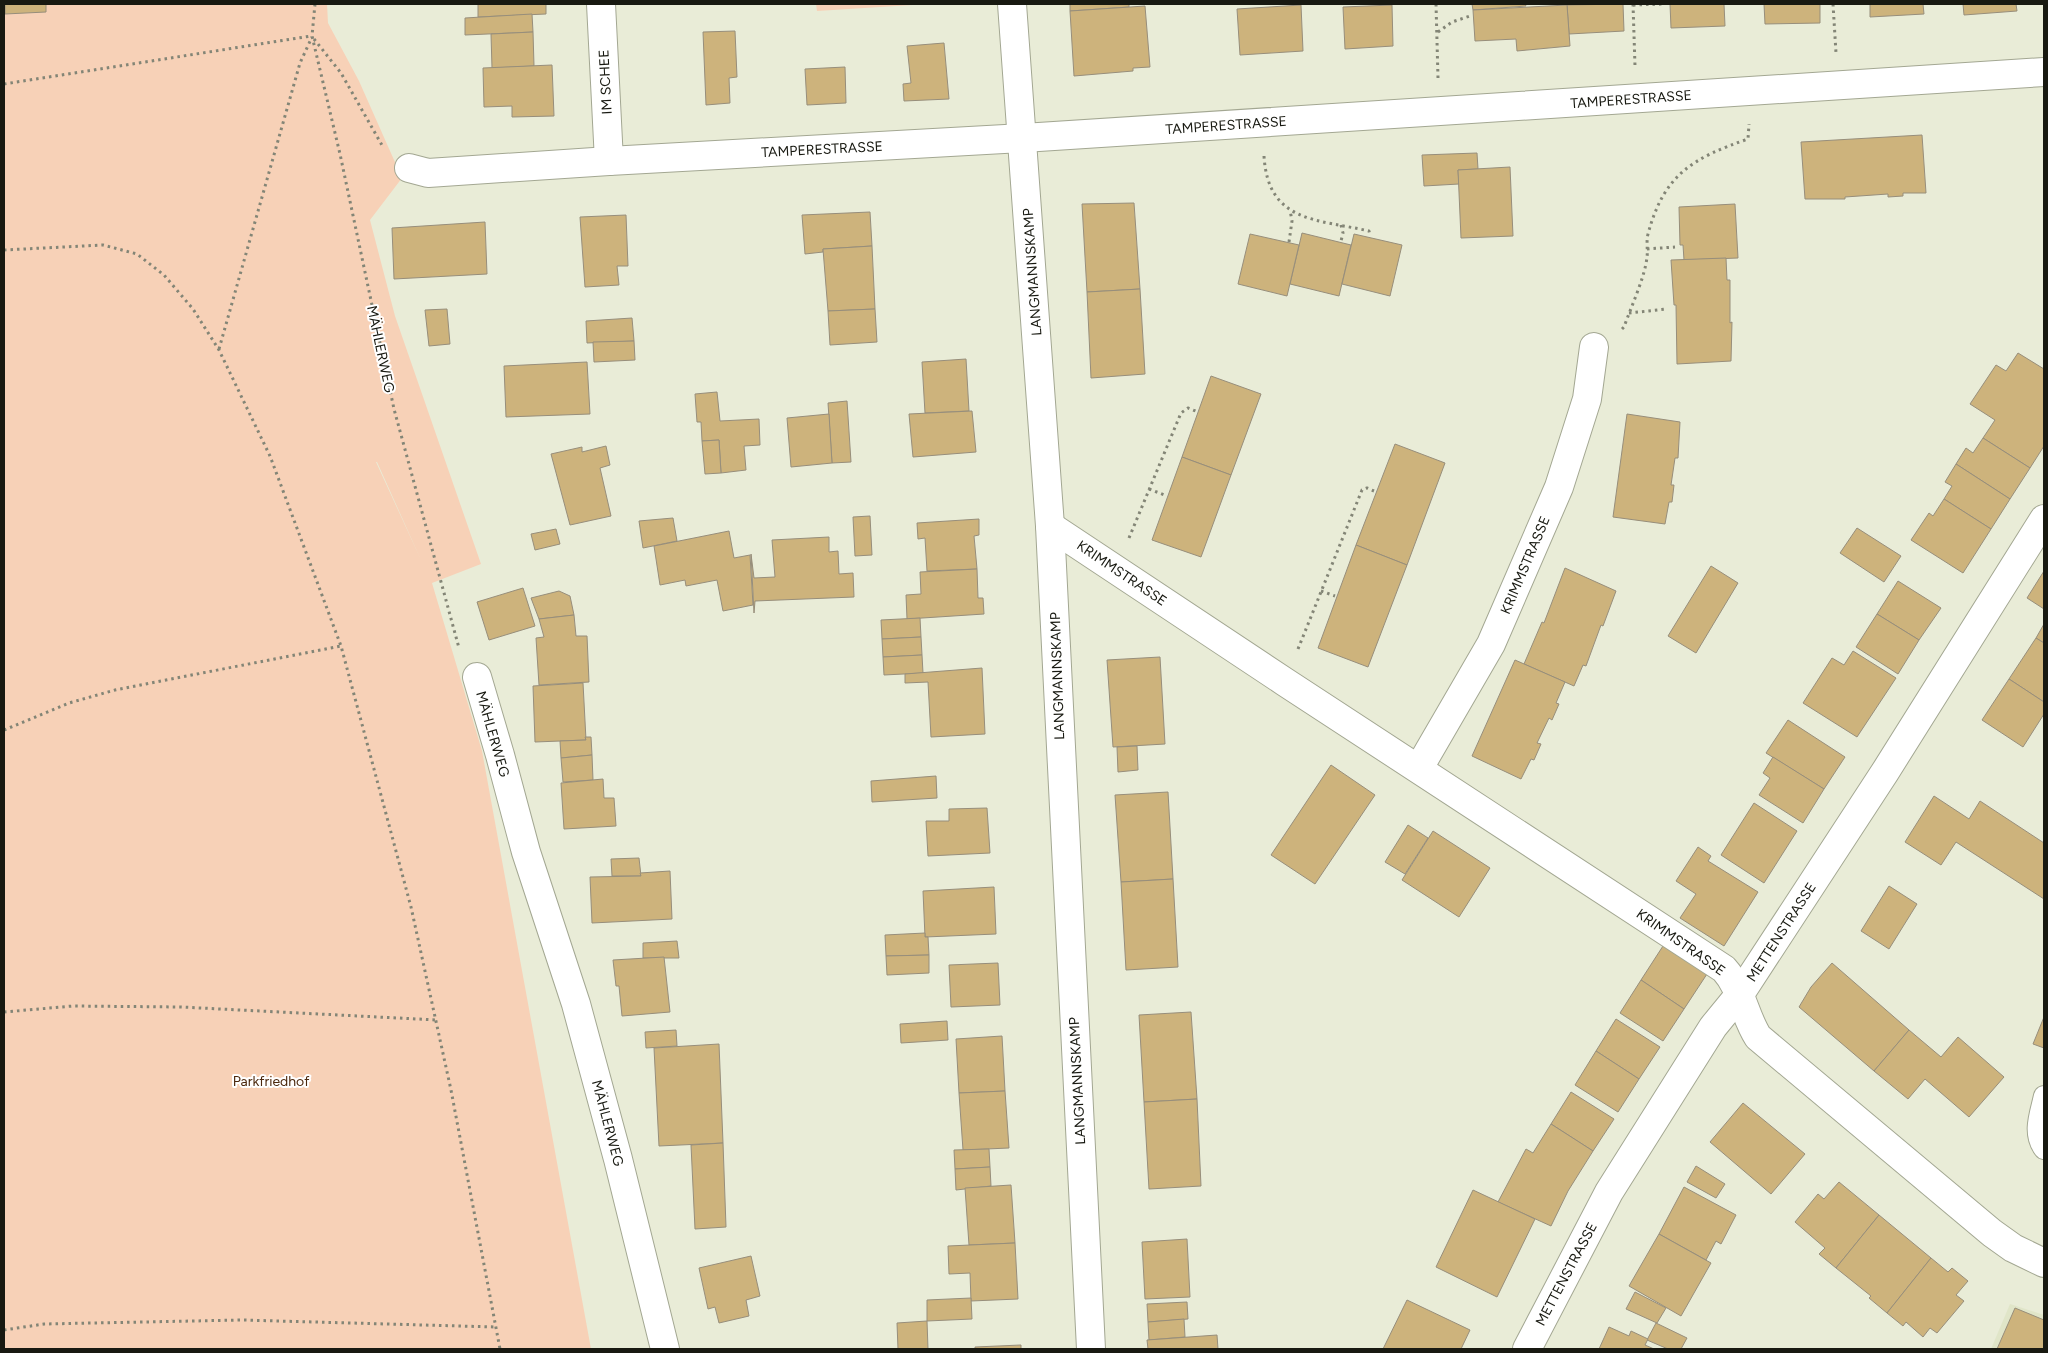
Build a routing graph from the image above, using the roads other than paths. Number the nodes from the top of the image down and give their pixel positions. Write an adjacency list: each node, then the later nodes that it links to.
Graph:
1 (601, 4): 5 (street, IM SCHEE)
2 (1012, 4): 4 (street, LANGMANNSKAMP)
3 (2044, 72): 4 (street, TAMPERESTRASSE)
4 (1023, 138): 5 (street, TAMPERESTRASSE); 9 (street, LANGMANNSKAMP)
5 (609, 160): 6 (street, TAMPERESTRASSE)
6 (409, 168)
7 (1594, 347): 11 (street, KRIMMSTRASSE)
8 (2044, 519): 12 (street, METTENSTRASSE)
9 (1050, 526): 11 (street, KRIMMSTRASSE); 17 (street, LANGMANNSKAMP)
10 (477, 677): 16 (street, MÄHLERWEG)
11 (1419, 768): 12 (street, KRIMMSTRASSE)
12 (1740, 994): 15 (street, KRIMMSTRASSE); 18 (street, METTENSTRASSE)
13 (2044, 1096): 14 (lane)
14 (2044, 1149)
15 (2044, 1263)
16 (665, 1349)
17 (1091, 1349)
18 (1527, 1349)

